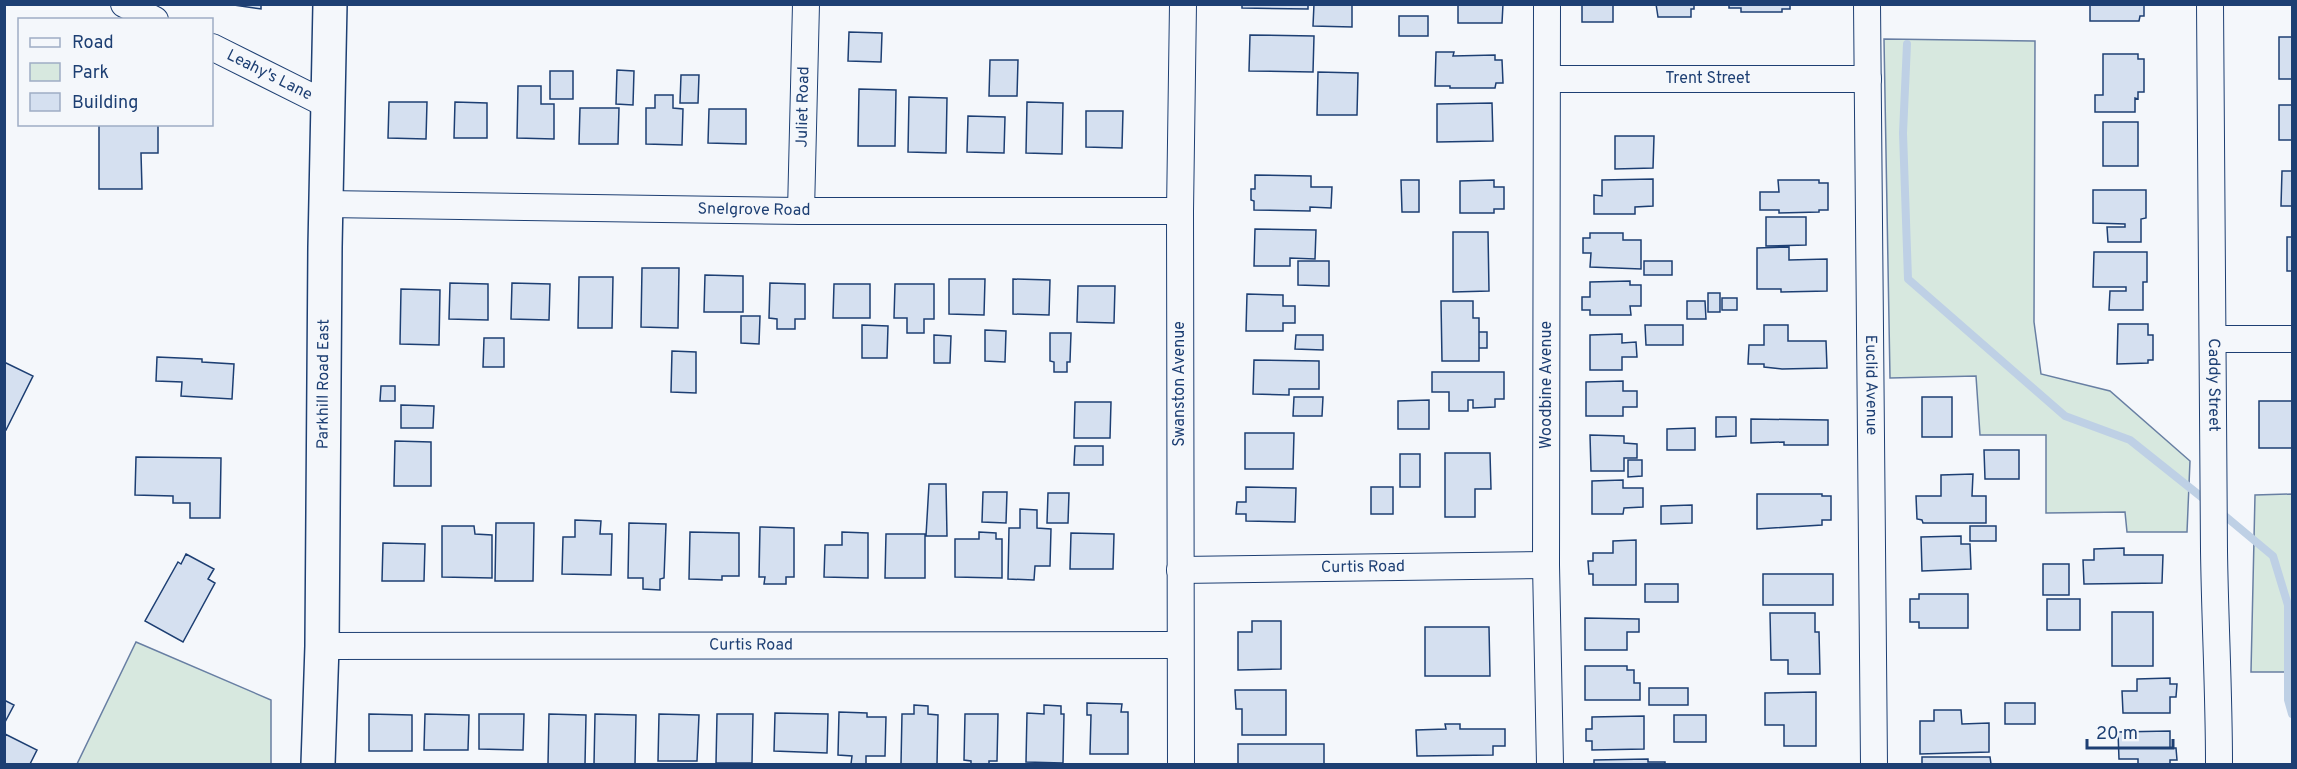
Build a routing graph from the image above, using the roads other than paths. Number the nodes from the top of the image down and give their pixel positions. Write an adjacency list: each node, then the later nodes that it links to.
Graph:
1 (124, 4): 8 (street)
2 (330, 4): 12 (main road, Parkhill Road East)
3 (806, 4): 14 (street, Juliet Road)
4 (1183, 4): 15 (street, Swanston Avenue)
5 (1547, 4): 10 (street, Woodbine Avenue)
6 (1867, 4): 11 (street, Euclid Avenue)
7 (2210, 4): 16 (street, Caddy Street)
8 (151, 18)
9 (213, 48): 12 (street, Leahy's Lane)
10 (1548, 79): 11 (street, Trent Street); 18 (street, Woodbine Avenue)
11 (1868, 79): 25 (street, Euclid Avenue)
12 (328, 105): 13 (main road, Parkhill Road East)
13 (326, 204): 14 (street, Snelgrove Road); 21 (main road, Parkhill Road East)
14 (801, 211): 15 (street, Snelgrove Road)
15 (1180, 211): 19 (street, Swanston Avenue)
16 (2215, 339): 17 (street); 26 (street, Caddy Street)
17 (2292, 339)
18 (1546, 565): 19 (street, Curtis Road); 24 (street, Woodbine Avenue)
19 (1180, 570): 20 (street, Swanston Avenue)
20 (1180, 645): 21 (street, Curtis Road); 23 (street, Swanston Avenue)
21 (322, 646): 22 (main road, Parkhill Road East)
22 (318, 765)
23 (1181, 765)
24 (1550, 765)
25 (1874, 765)
26 (2219, 765)

